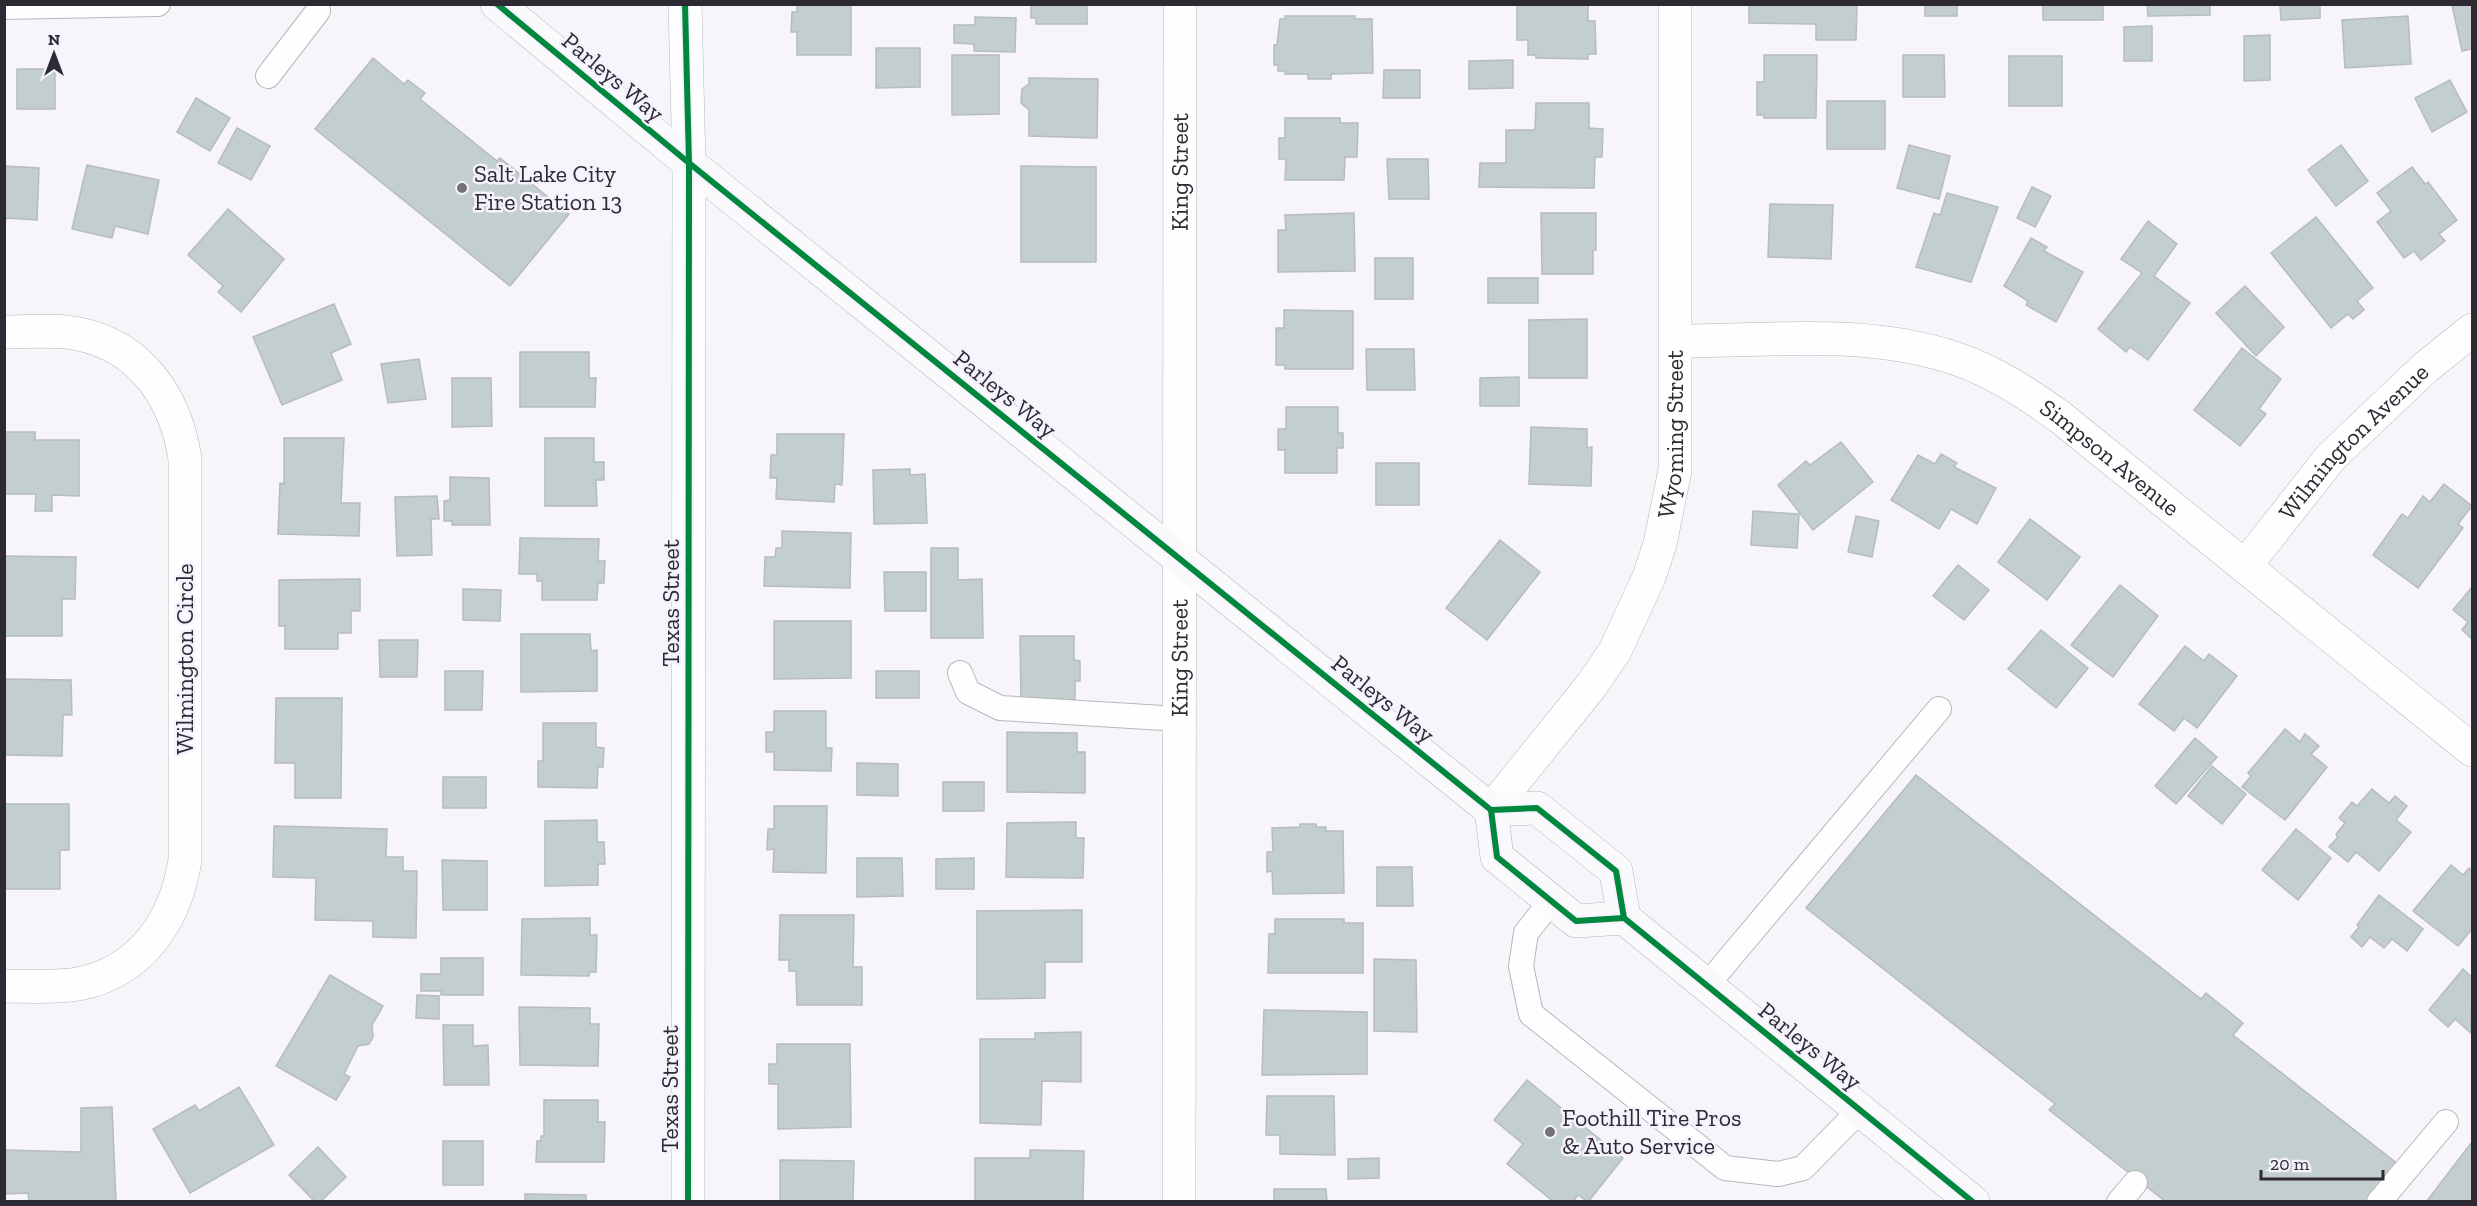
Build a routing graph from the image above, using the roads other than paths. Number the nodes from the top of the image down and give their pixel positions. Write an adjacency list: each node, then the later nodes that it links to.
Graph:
1 (158, 4): 6 (lane)
2 (497, 4): 9 (main road, Parleys Way)
3 (685, 4): 9 (street, Texas Street)
4 (1180, 4): 13 (street, King Street)
5 (1676, 4): 12 (street, Wyoming Street)
6 (4, 7)
7 (317, 7): 8 (lane)
8 (268, 76)
9 (689, 163): 13 (main road, Parleys Way); 27 (street, Texas Street)
10 (2472, 330): 14 (street, Wilmington Avenue)
11 (4, 332): 23 (street, Wilmington Circle)
12 (1676, 341): 14 (street, Simpson Avenue); 19 (street, Wyoming Street)
13 (1180, 558): 17 (street, King Street); 19 (main road, Parleys Way)
14 (2246, 565): 18 (street, Simpson Avenue)
15 (960, 673): 17 (lane)
16 (1939, 709): 22 (lane)
17 (1180, 719): 28 (street, King Street)
18 (2472, 750)
19 (1491, 810): 20 (main road); 21 (main road)
20 (1551, 901): 21 (main road); 24 (lane)
21 (1624, 918): 22 (main road, Parleys Way)
22 (1707, 985): 24 (main road, Parleys Way)
23 (4, 986)
24 (1860, 1110): 29 (main road, Parleys Way)
25 (2446, 1122): 31 (lane)
26 (2135, 1183): 30 (lane)
27 (688, 1202)
28 (1179, 1202)
29 (1972, 1202)
30 (2119, 1202)
31 (2379, 1202)

